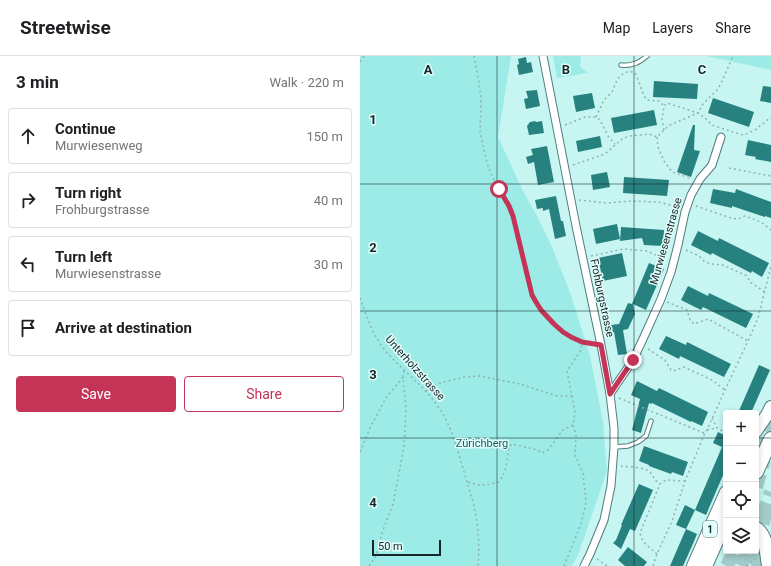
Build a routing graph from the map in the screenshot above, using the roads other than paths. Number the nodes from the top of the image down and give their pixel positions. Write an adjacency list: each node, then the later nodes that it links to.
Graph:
1 (543, 56): 5 (street, Frohburgstrasse)
2 (647, 56): 3 (lane)
3 (621, 65)
4 (721, 138): 5 (street, Murwiesenstrasse)
5 (610, 394): 10 (street, Frohburgstrasse)
6 (771, 407): 8 (main road)
7 (651, 421): 10 (lane)
8 (759, 427)
9 (771, 439): 11 (highway)
10 (614, 447): 16 (street, Frohburgstrasse)
11 (759, 465)
12 (723, 499): 17 (main road, 1)
13 (723, 525): 18 (highway)
14 (759, 531): 20 (highway)
15 (723, 546): 19 (highway)
16 (584, 566)
17 (693, 566)
18 (705, 566)
19 (714, 566)
20 (769, 566)

